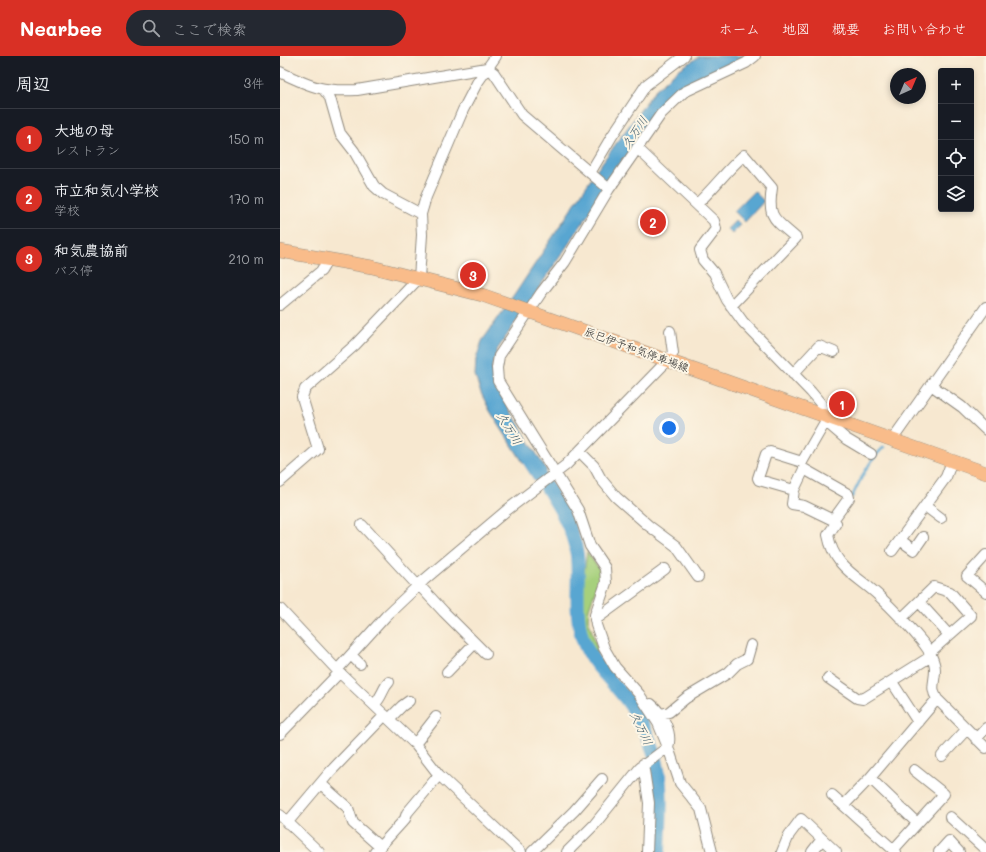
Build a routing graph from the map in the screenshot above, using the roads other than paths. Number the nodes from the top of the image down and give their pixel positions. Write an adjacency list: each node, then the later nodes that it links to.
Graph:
1 (496, 56): 4 (street)
2 (684, 56): 8 (street)
3 (755, 56): 7 (street)
4 (487, 68): 6 (street); 8 (street); 11 (street)
5 (280, 72): 6 (street)
6 (324, 90): 11 (street)
7 (637, 148): 9 (street); 10 (street)
8 (590, 173): 9 (street)
9 (608, 188): 18 (street)
10 (697, 204): 16 (street); 16 (street)
11 (421, 214): 14 (street)
12 (280, 251): 13 (main road, 辰巳伊予和気停車場線)
13 (326, 259): 14 (main road, 辰巳伊予和気停車場線); 15 (street)
14 (419, 278): 18 (main road, 辰巳伊予和気停車場線); 33 (street)
15 (280, 305)
16 (731, 306): 22 (street)
17 (986, 307): 23 (street)
18 (527, 310): 21 (main road, 辰巳伊予和気停車場線); 32 (street)
19 (670, 331): 21 (street)
20 (834, 352): 22 (street)
21 (668, 360): 24 (main road, 辰巳伊予和気停車場線); 27 (street)
22 (793, 374): 24 (street)
23 (932, 385): 25 (street); 26 (street)
24 (827, 419): 26 (main road, 辰巳伊予和気停車場線); 28 (street); 30 (street)
25 (986, 430)
26 (892, 440): 29 (main road, 辰巳伊予和気停車場線)
27 (580, 452): 32 (street); 44 (street)
28 (870, 454)
29 (952, 461): 31 (main road, 辰巳伊予和気停車場線); 35 (street)
30 (803, 465): 34 (street); 34 (street); 37 (street)
31 (986, 473)
32 (555, 475): 45 (street); 50 (street)
33 (280, 482)
34 (794, 490): 37 (street)
35 (925, 506): 36 (street); 40 (street)
36 (941, 518)
37 (833, 520): 49 (street)
38 (362, 525): 45 (street)
39 (923, 537): 40 (street)
40 (900, 540): 41 (street)
41 (892, 551)
42 (986, 554): 46 (street)
43 (665, 569): 50 (street)
44 (698, 576)
45 (419, 585): 52 (street); 55 (street)
46 (986, 592)
47 (919, 602): 49 (street); 51 (street); 51 (street)
48 (280, 609): 58 (street)
49 (901, 619): 56 (street)
50 (595, 620): 63 (street)
51 (949, 635): 56 (street)
52 (475, 643): 54 (street); 59 (street)
53 (751, 645): 67 (street)
54 (486, 654)
55 (351, 655): 57 (street); 58 (street)
56 (930, 655): 62 (street); 64 (street)
57 (360, 664)
58 (339, 671): 66 (street); 73 (street)
59 (447, 672)
60 (828, 678): 62 (street)
61 (389, 682): 66 (street)
62 (892, 682): 70 (street)
63 (639, 694): 67 (street); 76 (street)
64 (937, 699): 70 (street); 72 (street)
65 (409, 701): 68 (street)
66 (374, 705): 68 (street)
67 (661, 714): 76 (street)
68 (387, 717): 75 (street); 84 (street)
69 (436, 717): 75 (street)
70 (918, 722): 82 (street)
71 (986, 728): 74 (street)
72 (966, 730): 74 (street); 78 (street)
73 (280, 734)
74 (976, 739): 77 (street)
75 (415, 744): 81 (street)
76 (667, 748): 79 (street); 100 (street)
77 (986, 748)
78 (942, 756)
79 (644, 763): 98 (street); 99 (street)
80 (914, 770): 90 (street)
81 (439, 775): 92 (street); 96 (street)
82 (870, 778): 86 (street); 90 (street)
83 (602, 779): 97 (street)
84 (320, 784): 89 (street); 92 (street)
85 (832, 795): 86 (street)
86 (844, 805): 94 (street)
87 (280, 815): 89 (street)
88 (950, 817): 93 (street)
89 (288, 823): 95 (street)
90 (917, 823): 94 (street)
91 (822, 838): 101 (street); 102 (street); 103 (street)
92 (378, 850)
93 (986, 850)
94 (894, 851)
95 (319, 852)
96 (520, 852)
97 (532, 852)
98 (567, 852)
99 (647, 852)
100 (712, 852)
101 (782, 852)
102 (812, 852)
103 (836, 852)
104 (939, 852): 105 (street)
105 (960, 852)

